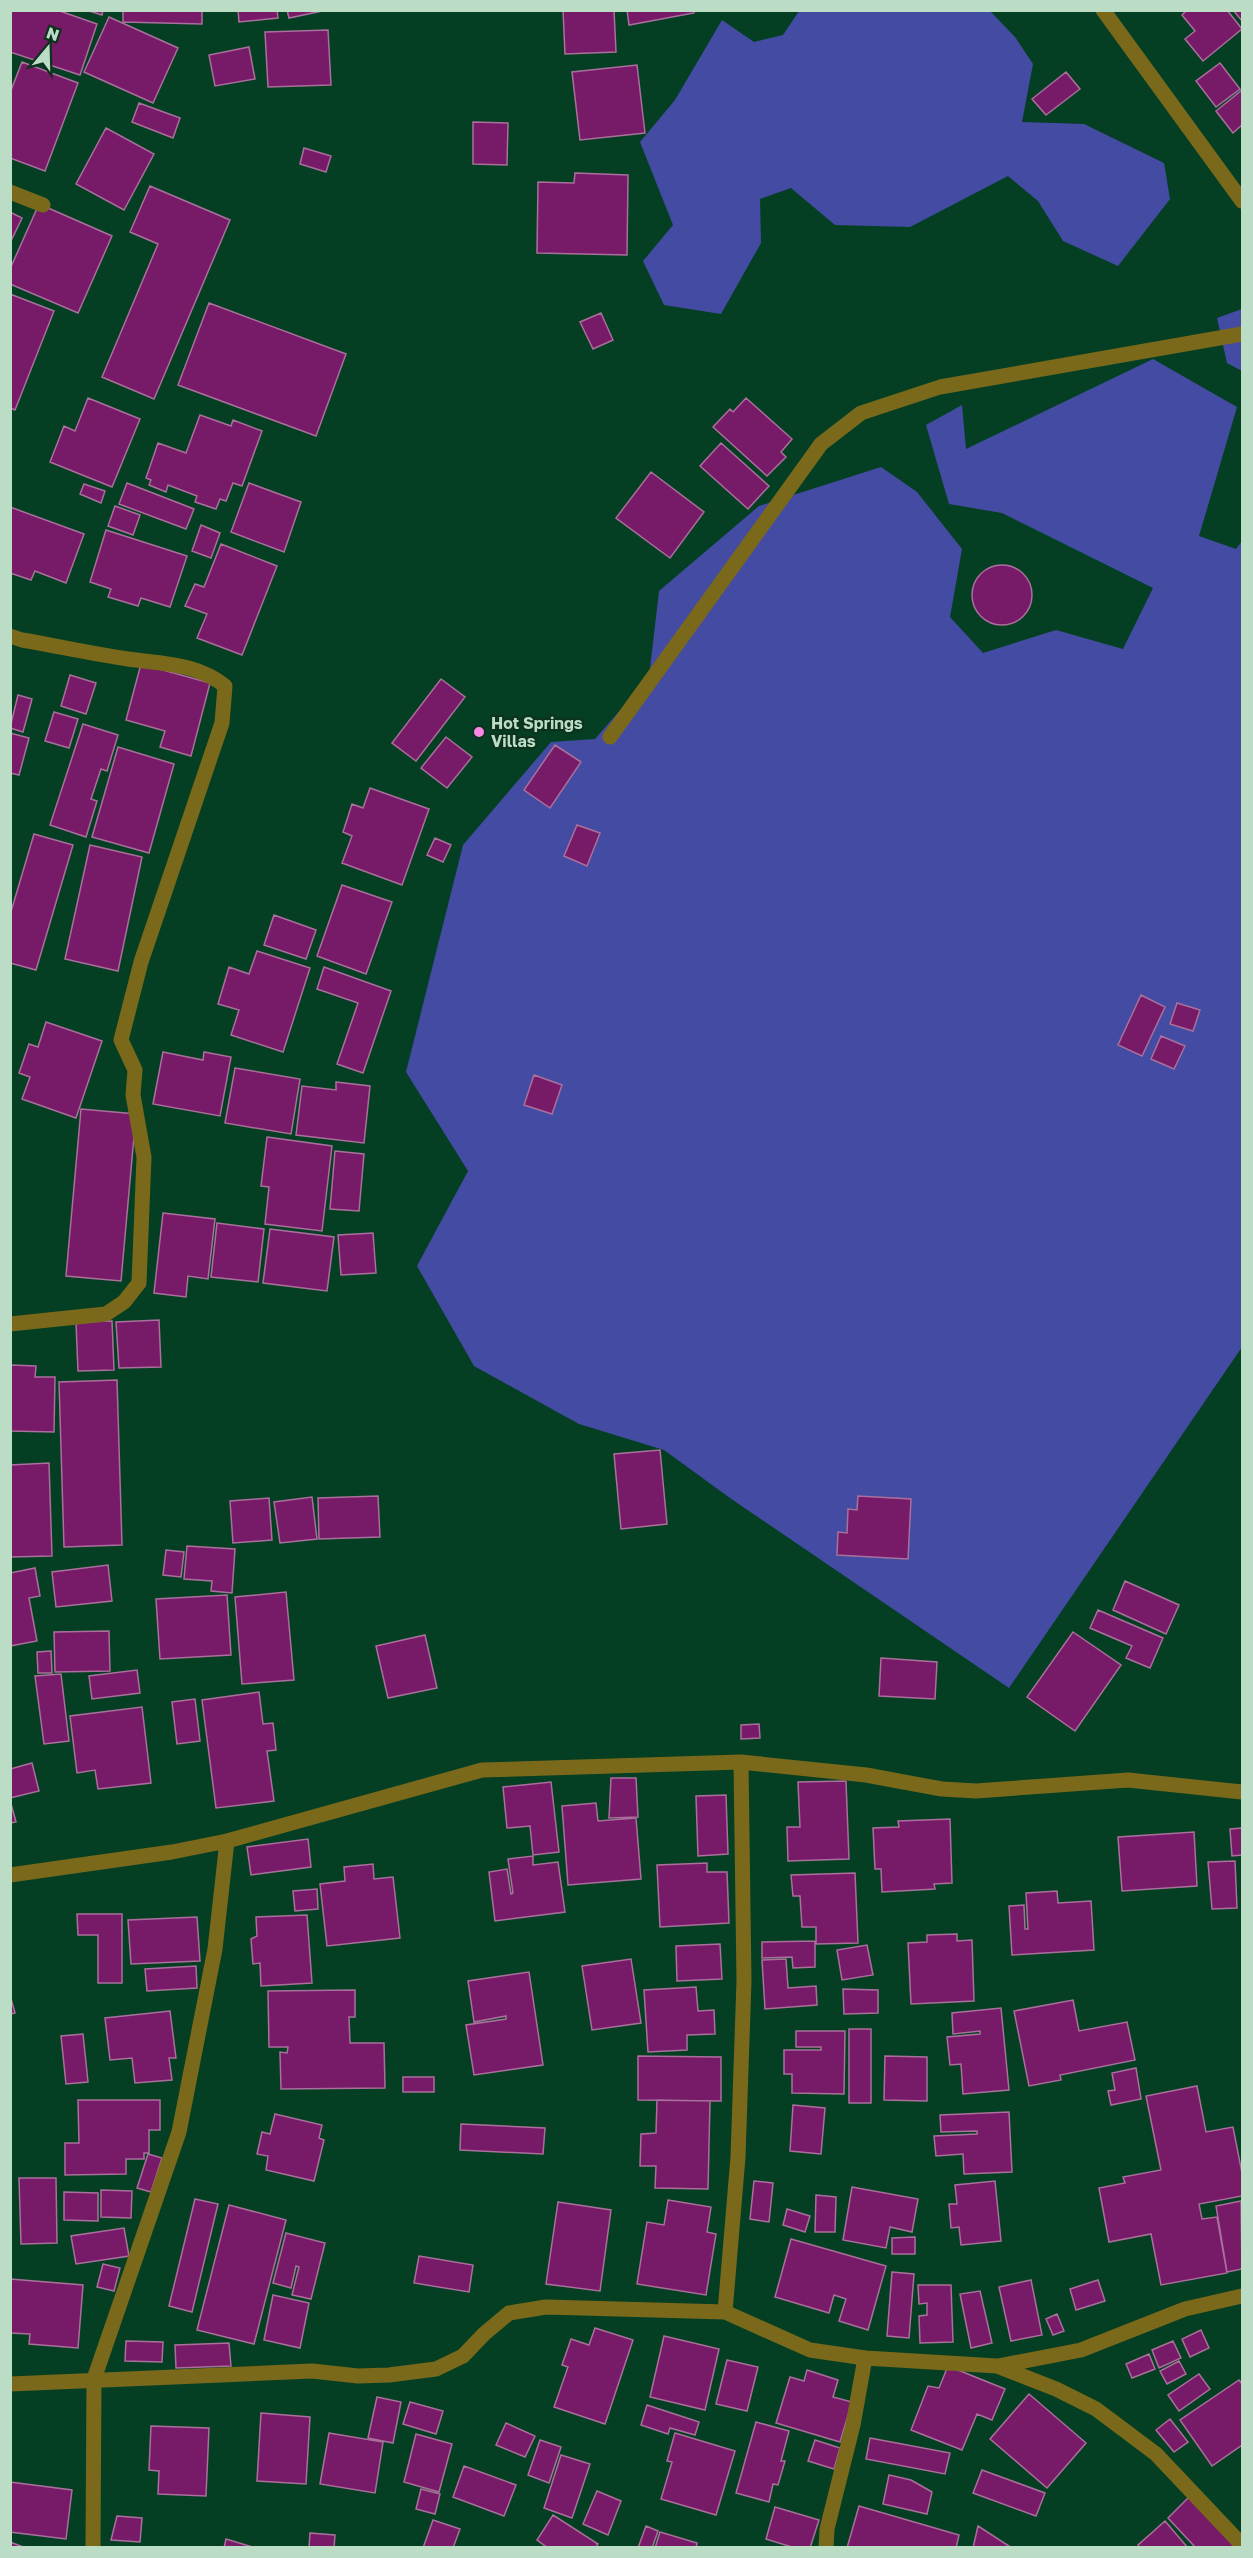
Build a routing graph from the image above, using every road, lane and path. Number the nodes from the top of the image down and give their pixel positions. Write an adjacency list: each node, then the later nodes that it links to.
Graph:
1 (1102, 10): 3 (street)
2 (10, 192): 4 (street)
3 (1242, 201)
4 (43, 205)
5 (1242, 334): 7 (street)
6 (10, 636): 8 (street)
7 (610, 737)
8 (10, 1324)
9 (741, 1762): 10 (street); 11 (street); 14 (street)
10 (1242, 1792)
11 (227, 1841): 12 (street); 17 (street)
12 (10, 1875)
13 (1242, 2296): 16 (street)
14 (725, 2312): 15 (street); 17 (street)
15 (865, 2358): 16 (street); 21 (street)
16 (998, 2367): 19 (street)
17 (94, 2379): 18 (street); 20 (street)
18 (10, 2384)
19 (1242, 2545)
20 (93, 2547)
21 (826, 2547)

